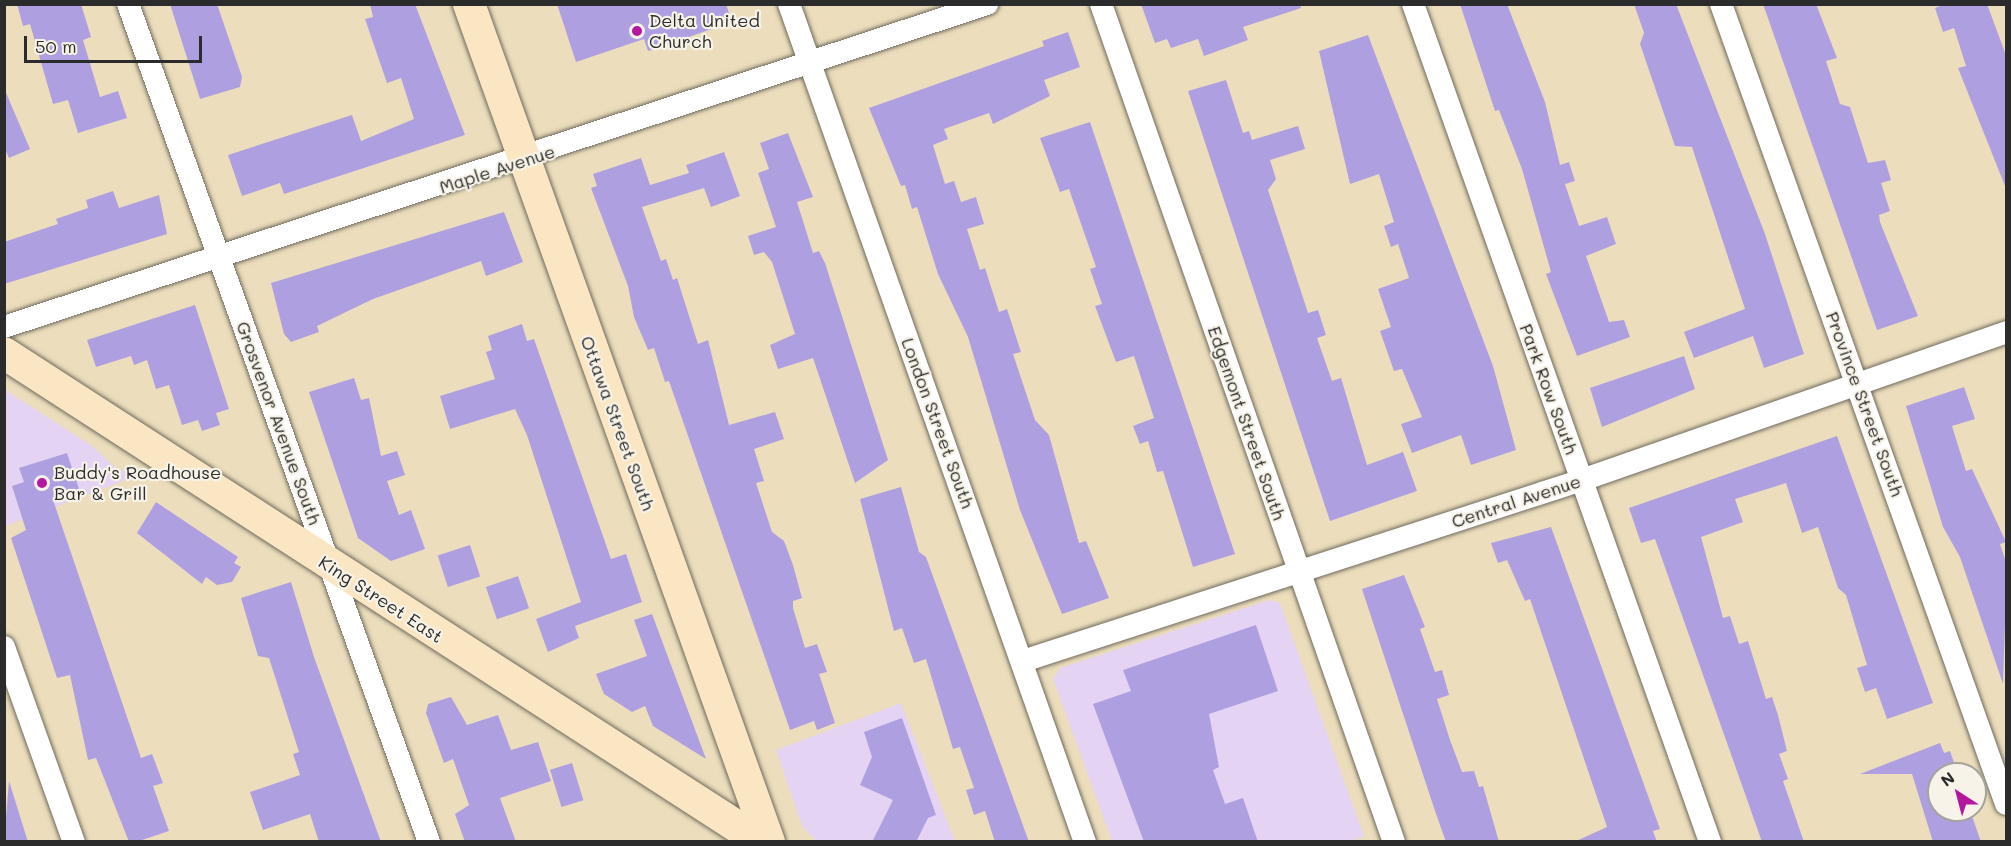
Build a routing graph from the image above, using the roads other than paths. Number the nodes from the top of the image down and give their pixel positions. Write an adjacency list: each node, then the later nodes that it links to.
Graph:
1 (128, 4): 10 (street, Grosvenor Avenue South)
2 (469, 4): 9 (main road, Ottawa Street South)
3 (789, 4): 8 (street, London Street South)
4 (987, 4): 8 (street, Maple Avenue)
5 (1101, 4): 17 (street, Edgemont Street South)
6 (1413, 4): 15 (street, Park Row South)
7 (1721, 4): 14 (street, Province Street South)
8 (811, 65): 9 (street, Maple Avenue); 19 (street, London Street South)
9 (524, 161): 10 (street, Maple Avenue); 24 (main road, Ottawa Street South)
10 (218, 256): 11 (street, Maple Avenue); 16 (street, Grosvenor Avenue South)
11 (4, 327)
12 (2007, 332): 14 (street, Central Avenue)
13 (4, 352): 16 (main road, King Street East)
14 (1858, 382): 15 (street, Central Avenue); 20 (street, Province Street South)
15 (1582, 480): 17 (street, Central Avenue); 27 (street, Park Row South)
16 (332, 568): 22 (street, Grosvenor Avenue South); 23 (main road, King Street East)
17 (1298, 570): 19 (street, Central Avenue); 26 (street, Edgemont Street South)
18 (4, 647): 21 (street)
19 (1023, 661): 25 (street, London Street South)
20 (2007, 804)
21 (74, 842)
22 (429, 842)
23 (761, 842)
24 (769, 842)
25 (1086, 842)
26 (1394, 842)
27 (1710, 842)

